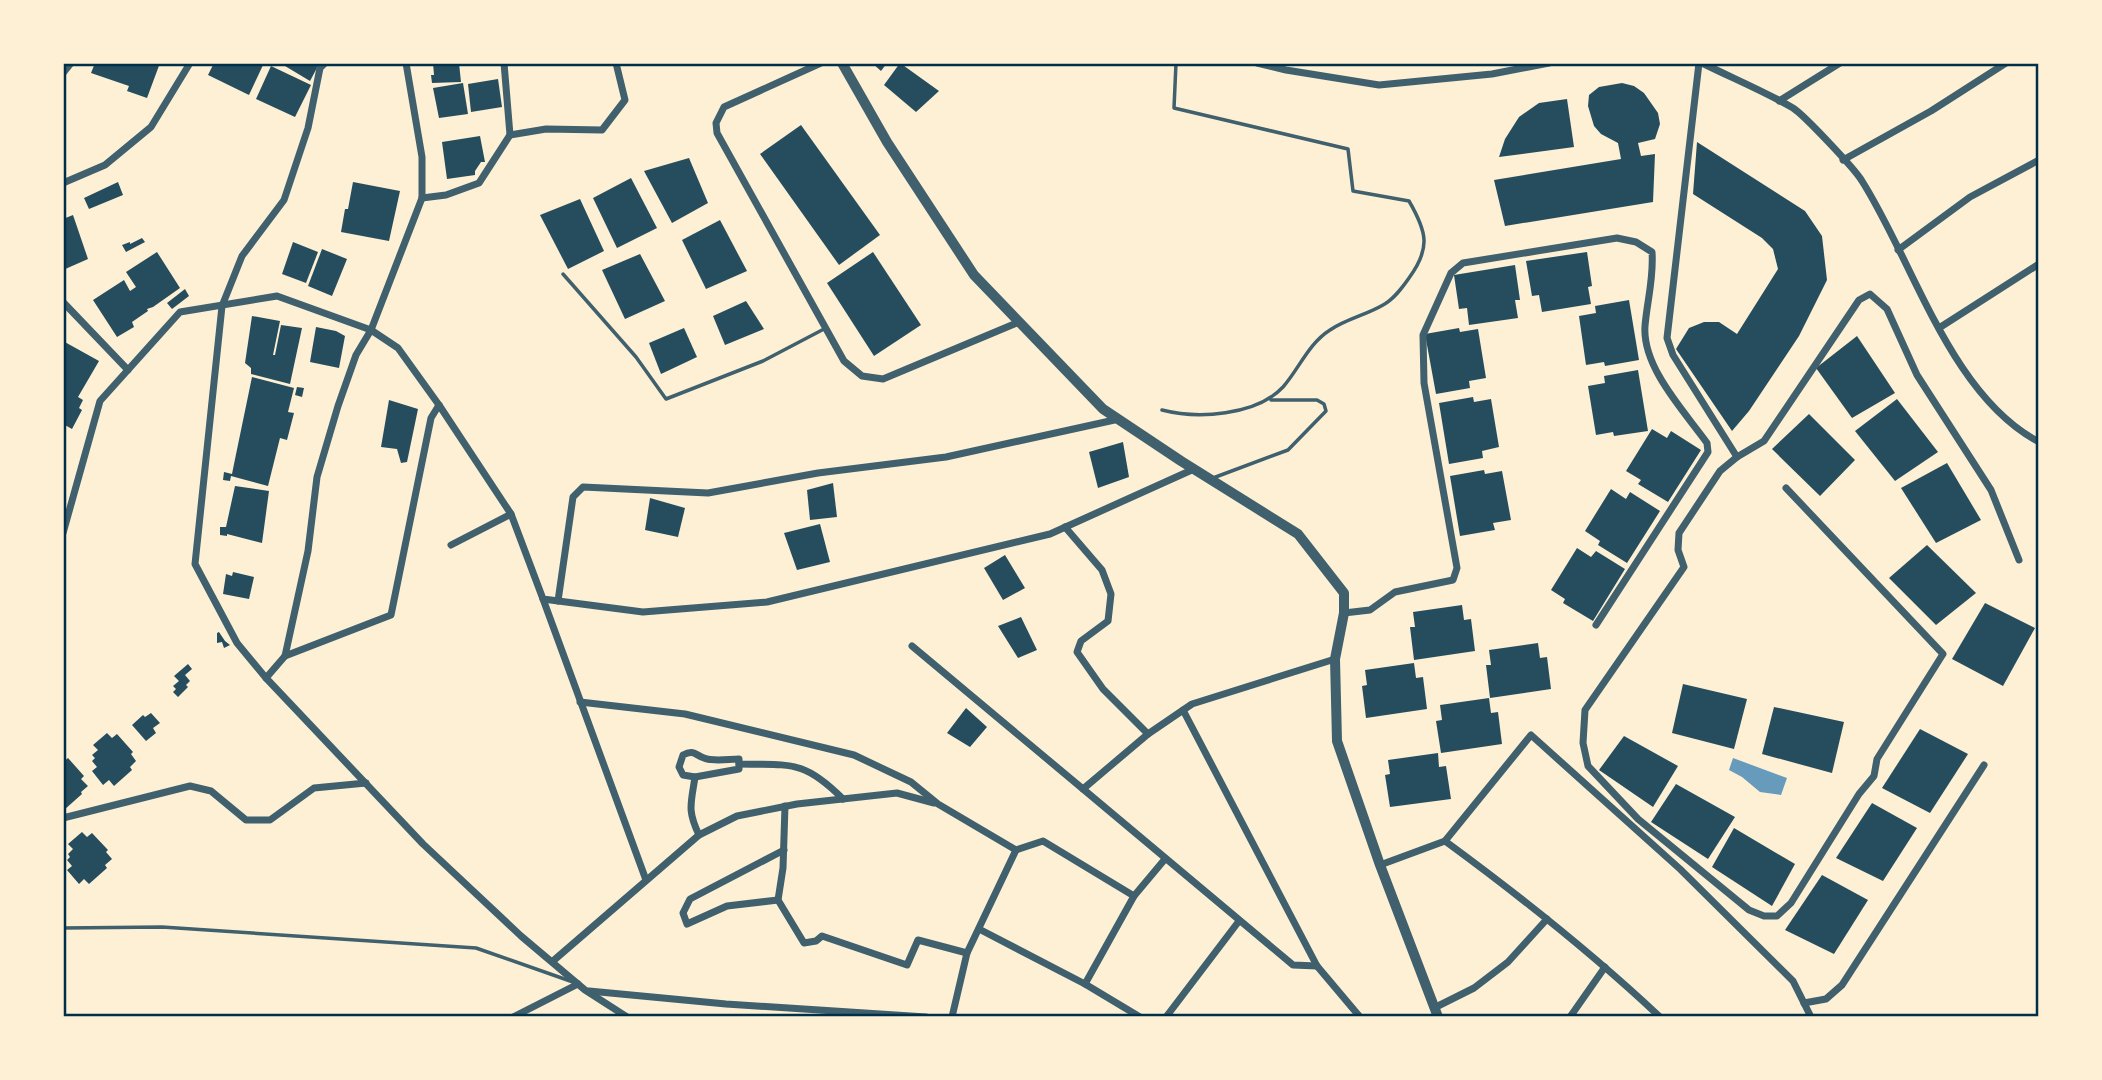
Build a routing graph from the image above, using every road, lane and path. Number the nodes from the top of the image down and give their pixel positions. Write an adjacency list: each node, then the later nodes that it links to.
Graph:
1 (71, 63): 15 (street)
2 (190, 63): 20 (street)
3 (325, 63): 26 (street)
4 (406, 63): 21 (street)
5 (504, 63): 17 (street)
6 (616, 63): 17 (street)
7 (821, 63): 28 (street)
8 (842, 63): 27 (street)
9 (1176, 63): 32 (lane)
10 (1257, 63): 11 (street)
11 (1549, 63)
12 (1700, 63): 16 (street); 37 (street)
13 (1840, 63): 16 (street)
14 (2006, 63): 18 (street)
15 (63, 73)
16 (1779, 101): 18 (street)
17 (510, 135): 21 (street)
18 (1843, 160): 22 (street)
19 (2039, 160): 22 (street)
20 (63, 183)
21 (422, 198): 30 (street)
22 (1898, 250): 29 (street)
23 (2039, 264): 29 (street)
24 (563, 274): 28 (lane)
25 (63, 302): 31 (street)
26 (222, 306): 30 (street); 31 (street); 53 (street)
27 (1019, 322): 28 (street); 35 (street)
28 (824, 328)
29 (1940, 328): 36 (street)
30 (371, 330): 33 (street); 51 (street)
31 (128, 370): 43 (street)
32 (1269, 400): 34 (lane); 39 (lane)
33 (439, 405): 41 (street); 51 (street)
34 (1162, 410)
35 (1119, 419): 38 (street); 47 (street)
36 (2039, 442)
37 (1737, 457): 40 (street); 45 (street)
38 (1194, 469): 39 (street); 42 (street)
39 (1210, 479): 48 (street)
40 (1786, 488)
41 (510, 514): 44 (street); 46 (street)
42 (1065, 527): 47 (street); 56 (street)
43 (63, 533)
44 (451, 545)
45 (2019, 560)
46 (543, 600): 47 (street); 54 (street)
47 (558, 601)
48 (1344, 613): 49 (street); 52 (street)
49 (1596, 625)
50 (912, 646): 61 (street)
51 (285, 656): 53 (street)
52 (1335, 659): 55 (street); 71 (street)
53 (266, 678): 60 (street)
54 (580, 702): 63 (street); 72 (street)
55 (1183, 710): 56 (street); 81 (street)
56 (1148, 734): 61 (street)
57 (740, 764): 59 (street); 59 (street); 62 (street)
58 (1984, 765): 86 (street)
59 (695, 777): 66 (street)
60 (366, 783): 65 (street); 80 (street)
61 (1083, 789): 70 (street)
62 (843, 799): 63 (street); 64 (street)
63 (938, 804): 69 (street)
64 (785, 806): 66 (street); 68 (street)
65 (63, 818)
66 (699, 835): 72 (street)
67 (1445, 841): 71 (street); 75 (street); 86 (street)
68 (784, 850): 74 (street); 74 (street)
69 (1016, 850): 73 (street); 78 (street)
70 (1165, 859): 73 (street); 76 (street)
71 (1380, 865): 87 (street)
72 (646, 880): 80 (street)
73 (1134, 896): 84 (street)
74 (778, 900): 79 (street)
75 (1547, 919): 82 (street); 87 (street)
76 (1239, 921): 81 (street); 93 (street)
77 (63, 928): 83 (lane)
78 (979, 929): 79 (street); 84 (street)
79 (967, 953): 91 (street)
80 (553, 961): 83 (street)
81 (1317, 966): 94 (street)
82 (1605, 967): 95 (street); 96 (street)
83 (578, 984): 85 (street); 88 (street)
84 (1085, 984): 92 (street)
85 (585, 990): 89 (street); 90 (street)
86 (1804, 1003): 97 (street)
87 (1436, 1013)
88 (513, 1017)
89 (627, 1017)
90 (926, 1017)
91 (952, 1017)
92 (1140, 1017)
93 (1166, 1017)
94 (1360, 1017)
95 (1570, 1017)
96 (1660, 1017)
97 (1811, 1017)

